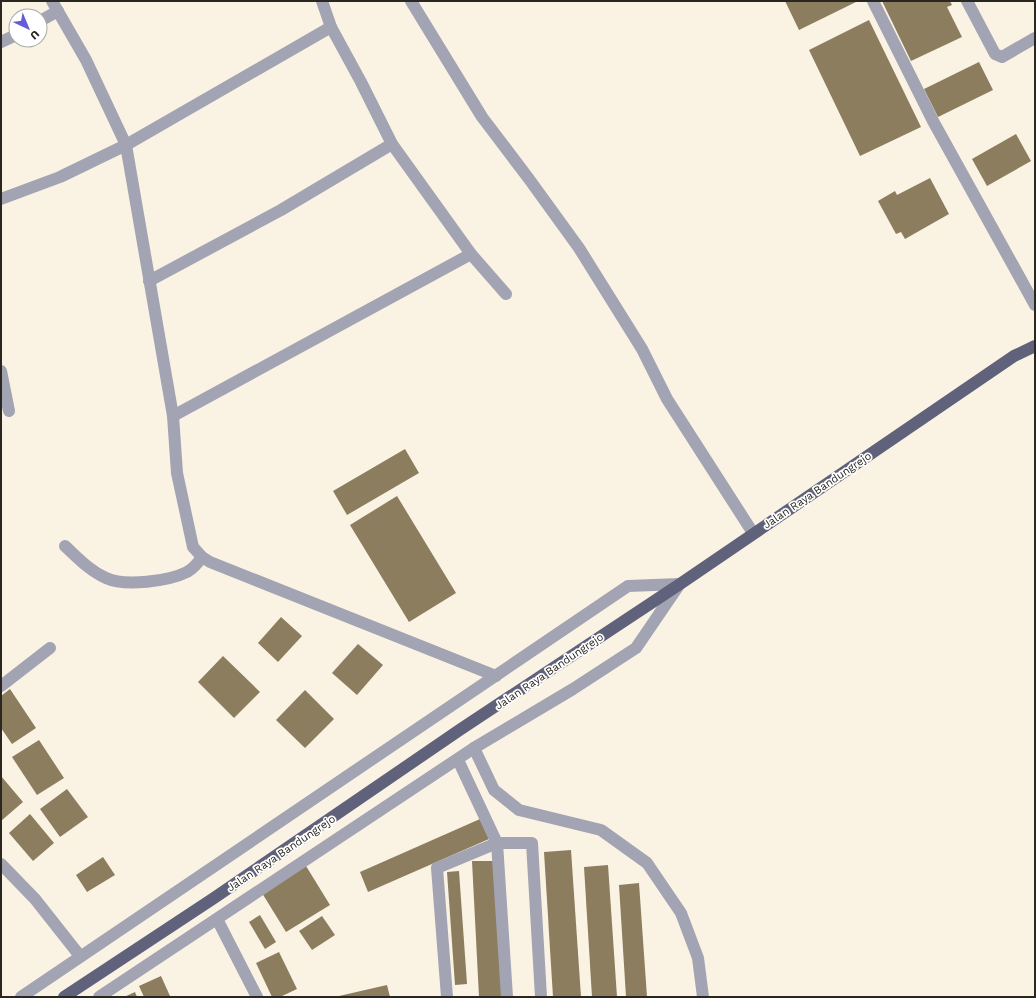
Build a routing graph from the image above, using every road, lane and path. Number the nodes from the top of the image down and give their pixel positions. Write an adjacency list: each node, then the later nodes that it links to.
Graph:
1 (322, 1): 6 (street)
2 (411, 1): 19 (street)
3 (873, 1): 14 (street)
4 (968, 1): 7 (street)
5 (55, 6): 9 (street)
6 (331, 27): 8 (street); 9 (street)
7 (1035, 38)
8 (392, 144): 11 (street); 12 (street)
9 (126, 145): 10 (street); 12 (street)
10 (1, 199)
11 (471, 254): 13 (street); 18 (street)
12 (149, 281): 18 (street)
13 (506, 294)
14 (1035, 306)
15 (1035, 346): 19 (main road, Jalan Raya Bandungrejo)
16 (1, 371): 17 (street)
17 (9, 411)
18 (173, 416): 21 (street)
19 (753, 533): 22 (main road, Jalan Raya Bandungrejo)
20 (65, 546): 21 (street)
21 (202, 557): 24 (street)
22 (680, 584): 24 (street); 26 (street); 33 (main road, Jalan Raya Bandungrejo)
23 (50, 648): 25 (street)
24 (496, 676): 31 (street)
25 (1, 686)
26 (474, 748): 27 (street); 39 (street)
27 (458, 760): 28 (street); 30 (street)
28 (497, 843): 36 (street); 37 (street); 38 (street)
29 (1, 864): 31 (street)
30 (217, 919): 34 (street); 35 (street)
31 (80, 956): 32 (street)
32 (21, 997)
33 (64, 997)
34 (99, 997)
35 (257, 997)
36 (448, 997)
37 (507, 997)
38 (541, 997)
39 (703, 997)

